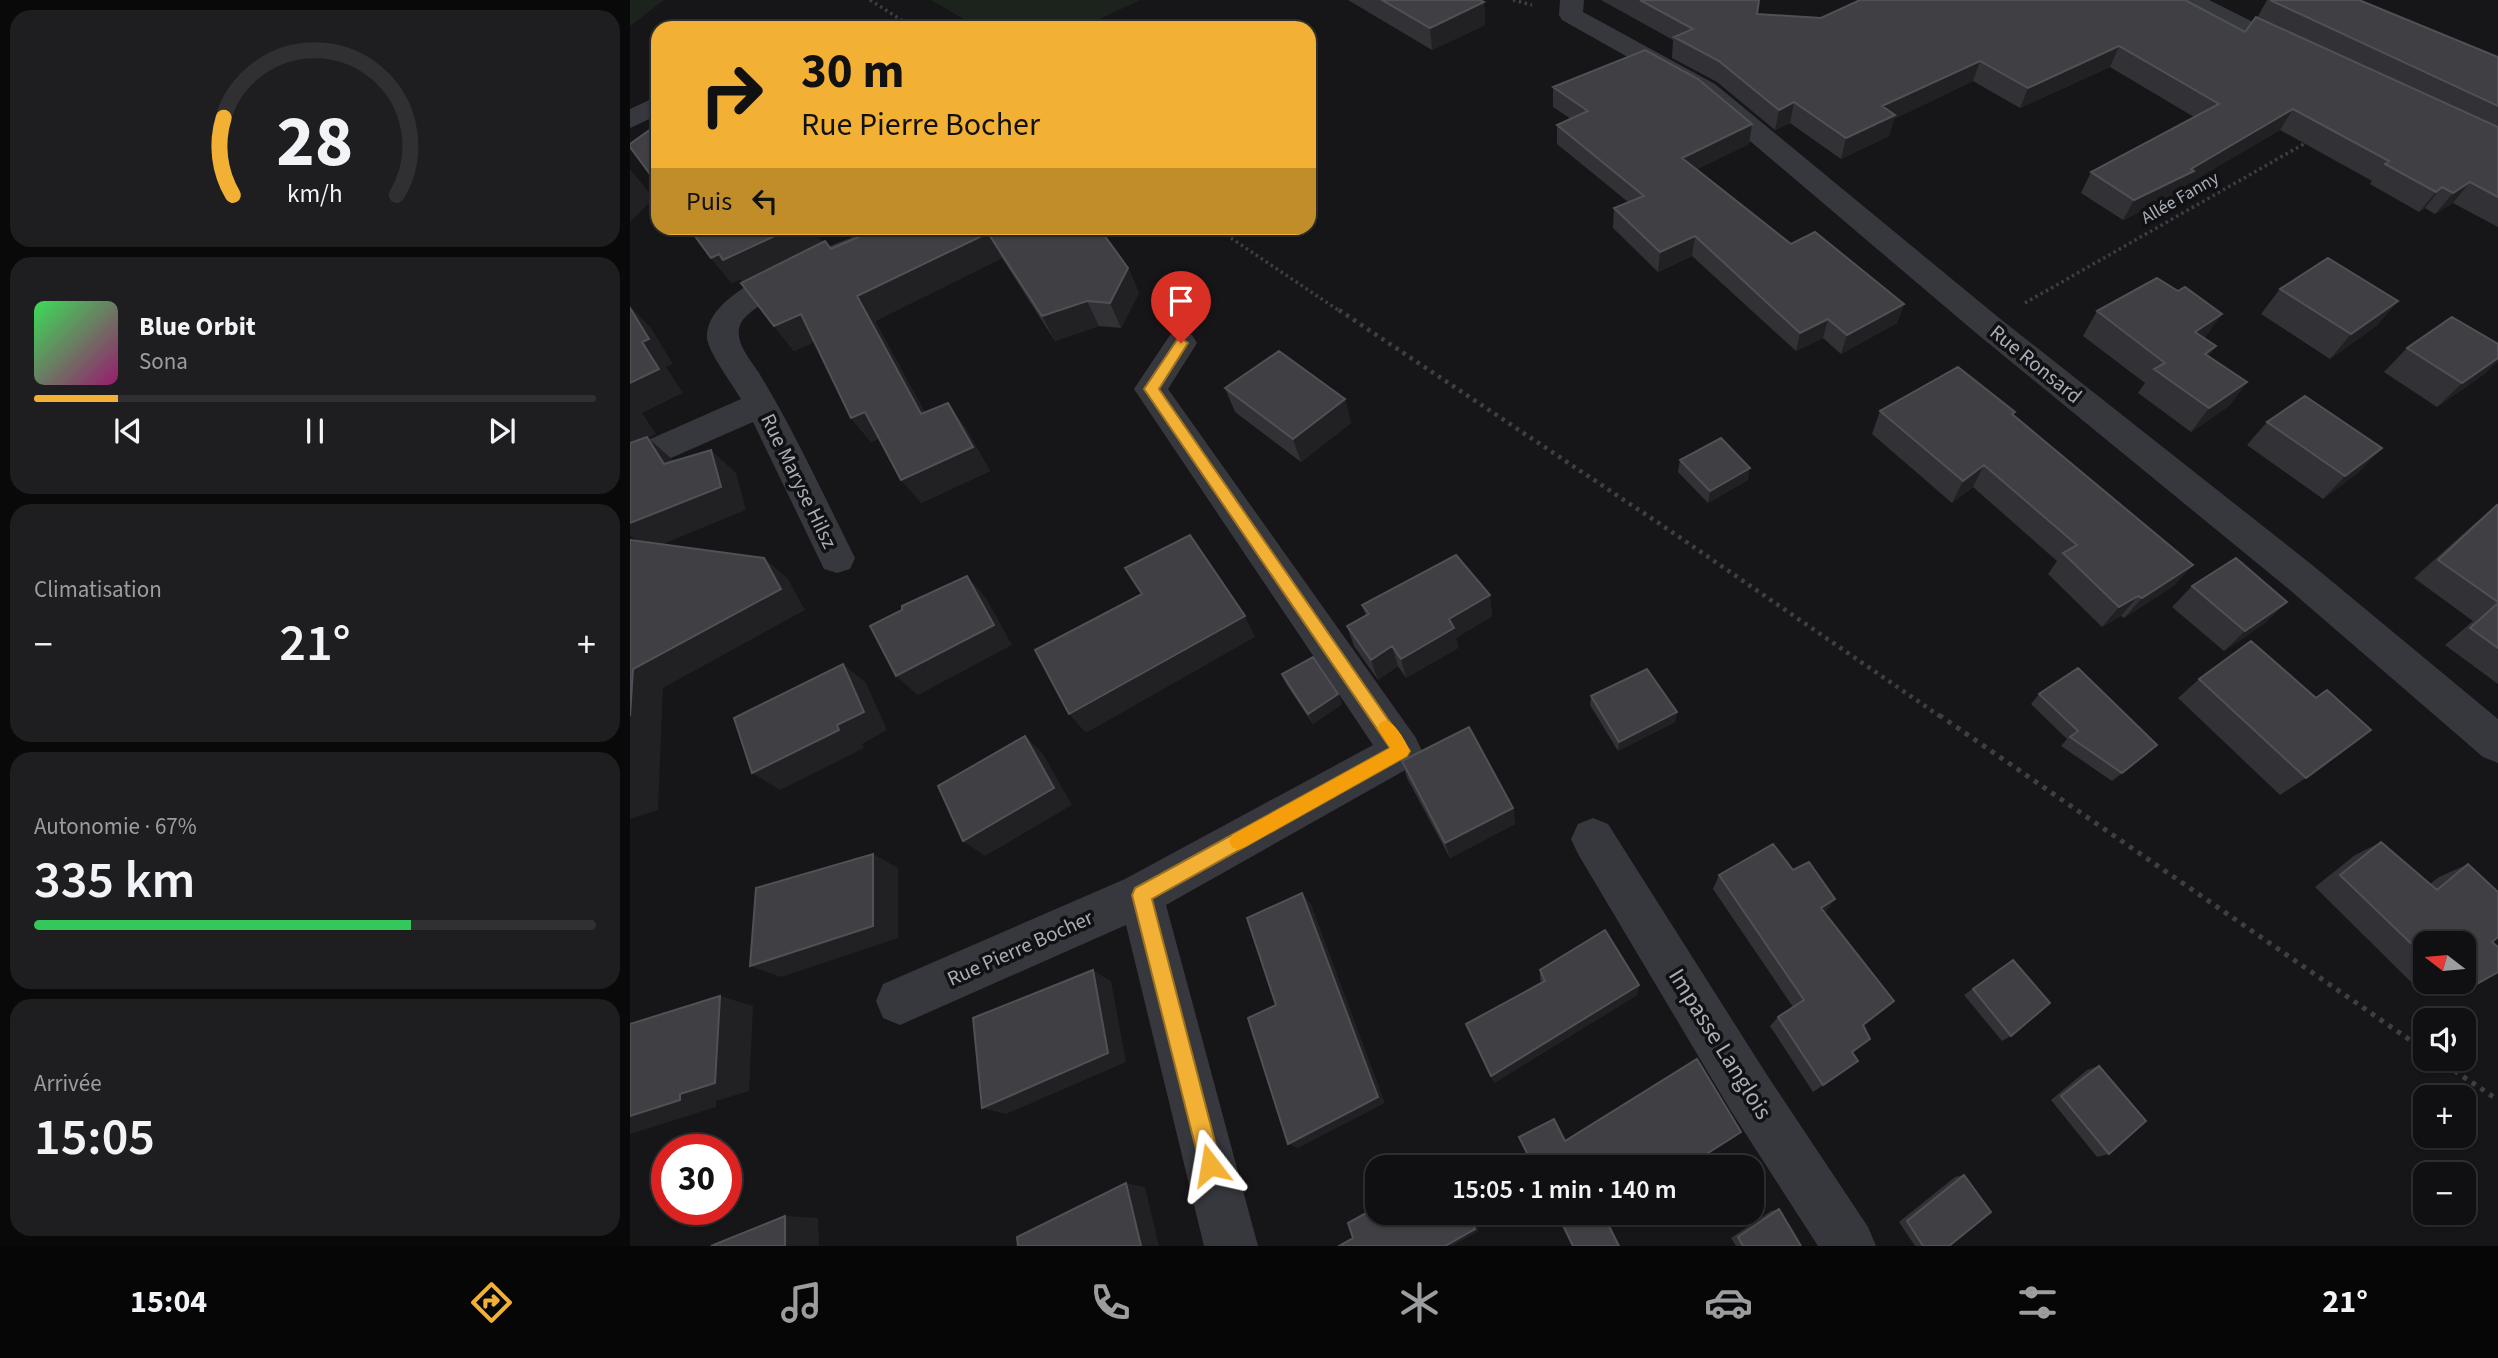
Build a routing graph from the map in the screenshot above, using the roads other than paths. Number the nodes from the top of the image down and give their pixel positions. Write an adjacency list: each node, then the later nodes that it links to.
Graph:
1 (1572, 0): 11 (street, Rue Ronsard)
2 (2206, 4): 3 (street)
3 (2311, 60)
4 (651, 108): 5 (street)
5 (630, 120)
6 (870, 235): 8 (street, Rue Maryse Hilsz)
7 (1181, 343): 13 (street, Rue Pierre Bocher)
8 (761, 404): 9 (street, Rue Maryse Hilsz); 10 (street, Rue Maryse Hilsz)
9 (630, 463)
10 (837, 558)
11 (2498, 744)
12 (1594, 839): 16 (street, Impasse Langlois)
13 (1141, 895): 14 (street, Rue Pierre Bocher); 15 (street)
14 (900, 1001)
15 (1231, 1246)
16 (1849, 1246)

